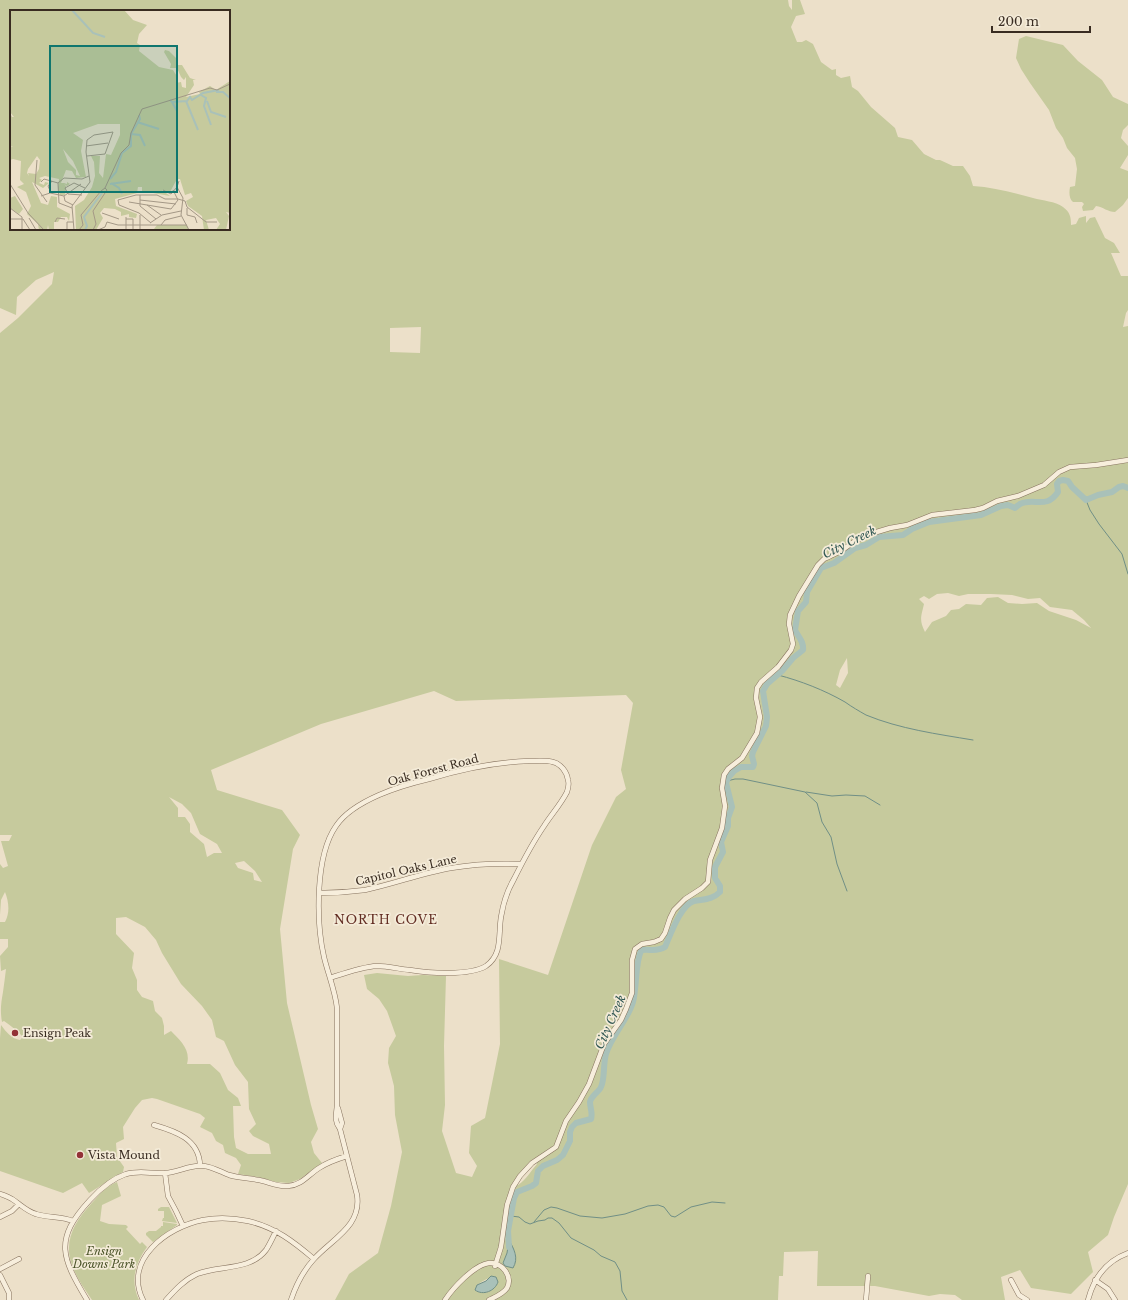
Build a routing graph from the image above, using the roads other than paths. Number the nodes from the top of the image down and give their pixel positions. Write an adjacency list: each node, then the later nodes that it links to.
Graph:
1 (1128, 460): 18 (street)
2 (521, 864): 3 (street, Capitol Oaks Lane); 3 (street, Oak Forest Road); 4 (street)
3 (320, 893): 4 (street, Oak Forest Road)
4 (330, 978): 6 (street, Oak Forest Road)
5 (154, 1125): 7 (street)
6 (347, 1156): 7 (street); 17 (street, Oak Forest Road)
7 (200, 1165): 8 (street)
8 (166, 1174): 12 (street); 13 (street)
9 (0, 1194): 10 (street)
10 (18, 1204): 11 (street); 12 (street)
11 (0, 1217)
12 (73, 1221): 25 (street)
13 (183, 1226): 14 (street); 26 (street)
14 (276, 1231): 17 (street); 27 (street)
15 (1128, 1253): 23 (street)
16 (19, 1259): 19 (street)
17 (314, 1259): 28 (street, Oak Forest Road)
18 (496, 1264): 29 (street); 30 (street)
19 (0, 1270)
20 (0, 1275): 24 (street)
21 (868, 1276): 31 (street)
22 (1011, 1280): 32 (street)
23 (1095, 1280): 33 (street); 34 (street)
24 (9, 1300)
25 (87, 1300)
26 (143, 1300)
27 (166, 1300)
28 (291, 1300)
29 (445, 1300)
30 (489, 1300)
31 (866, 1300)
32 (1027, 1300)
33 (1088, 1300)
34 (1115, 1300)

